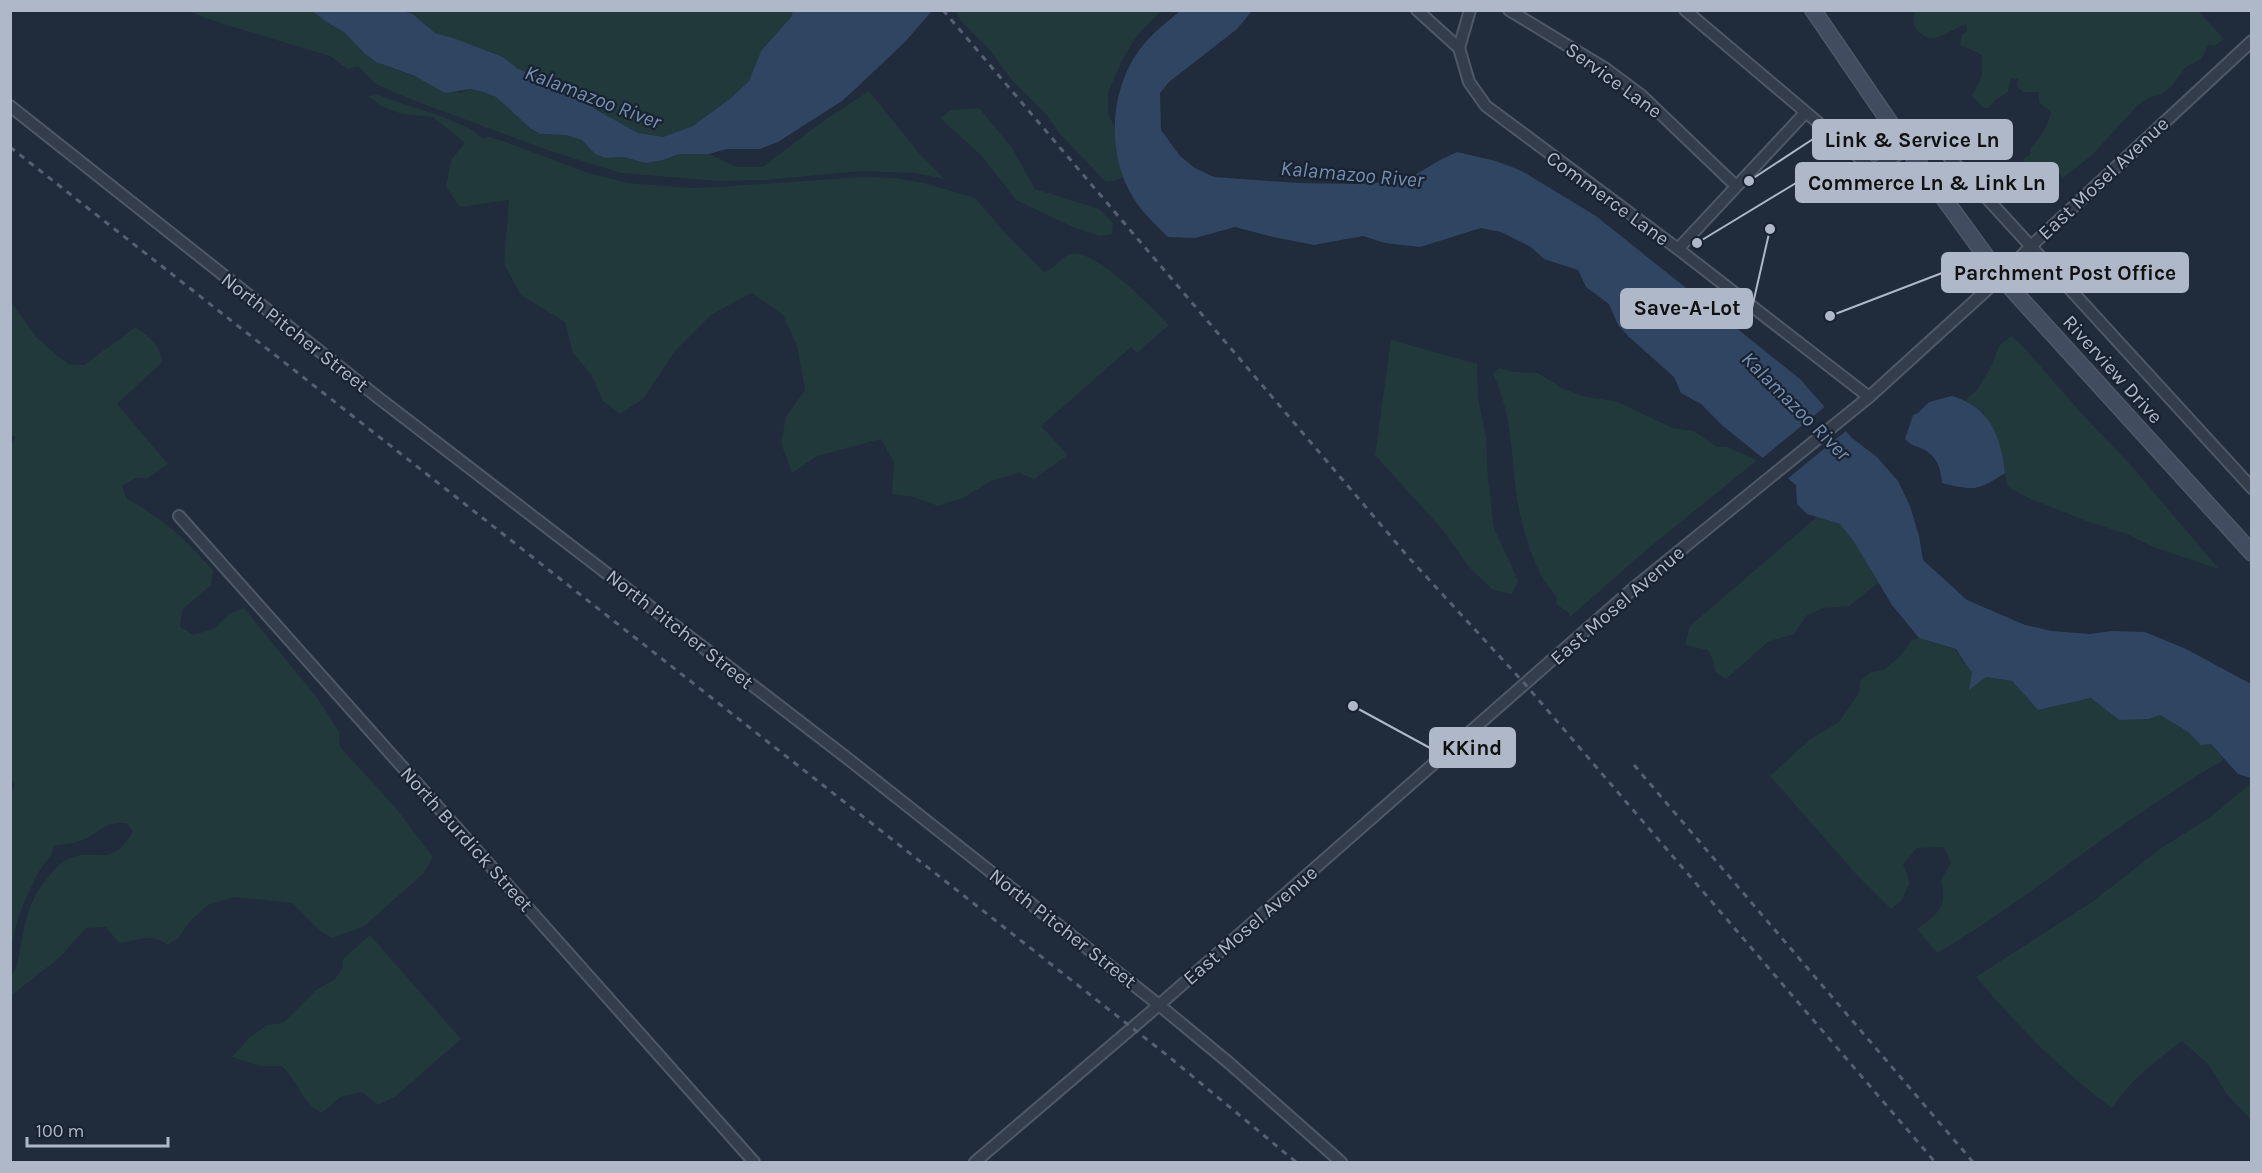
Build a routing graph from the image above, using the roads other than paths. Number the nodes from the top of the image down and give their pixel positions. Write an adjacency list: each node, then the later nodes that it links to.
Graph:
1 (1417, 10): 7 (street)
2 (1470, 10): 7 (street)
3 (1509, 10): 12 (street, Service Lane)
4 (1685, 10): 9 (street)
5 (1813, 10): 11 (street, Riverview Drive)
6 (2252, 40): 13 (street, East Mosel Avenue)
7 (1459, 48): 14 (street, Commerce Lane)
8 (12, 110): 20 (street, North Pitcher Street)
9 (1805, 113): 11 (street); 12 (street)
10 (1940, 147): 13 (street)
11 (1908, 149): 15 (street, Riverview Drive)
12 (1736, 186): 14 (street)
13 (2030, 247): 15 (street, East Mosel Avenue); 17 (street)
14 (1678, 249): 16 (street, Commerce Lane)
15 (2001, 277): 16 (street, East Mosel Avenue); 19 (street, Riverview Drive)
16 (1869, 396): 20 (street, East Mosel Avenue)
17 (2252, 488)
18 (179, 516): 21 (street, North Burdick Street)
19 (2252, 554)
20 (1159, 1005): 22 (street, East Mosel Avenue); 23 (street, North Pitcher Street)
21 (754, 1162)
22 (975, 1162)
23 (1341, 1162)

